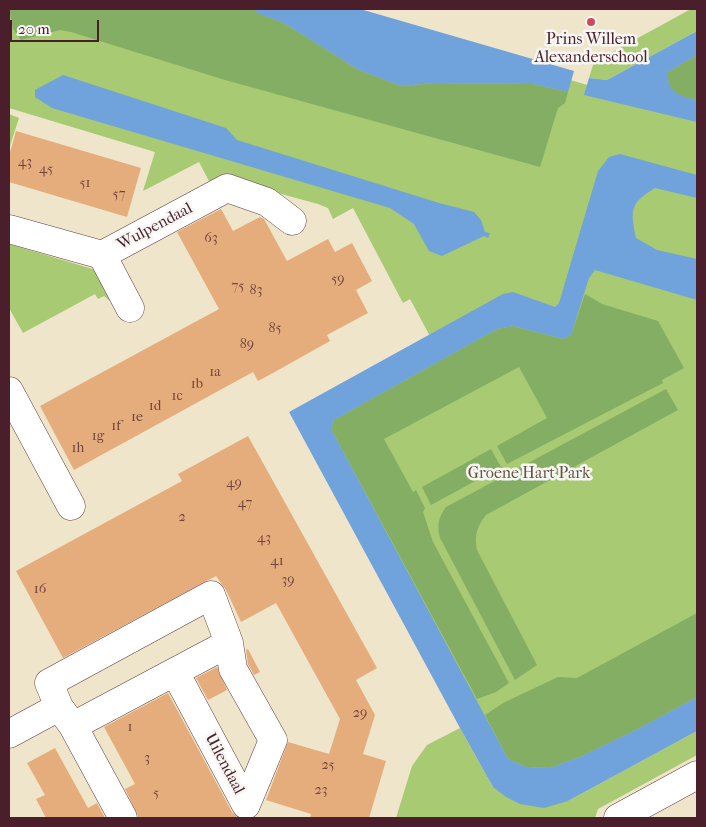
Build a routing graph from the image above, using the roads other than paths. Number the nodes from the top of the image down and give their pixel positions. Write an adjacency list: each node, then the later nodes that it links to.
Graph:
1 (292, 221): 3 (street, Wulpendaal)
2 (9, 229): 3 (street, Wulpendaal)
3 (102, 255): 4 (street)
4 (130, 308)
5 (9, 391): 6 (street)
6 (71, 506)
7 (229, 643): 8 (street); 8 (street, Uilendaal); 9 (street, Uilendaal)
8 (175, 672): 9 (street)
9 (66, 716): 10 (street); 12 (street, Uilendaal)
10 (9, 734)
11 (697, 775): 13 (street)
12 (123, 818)
13 (618, 818)

